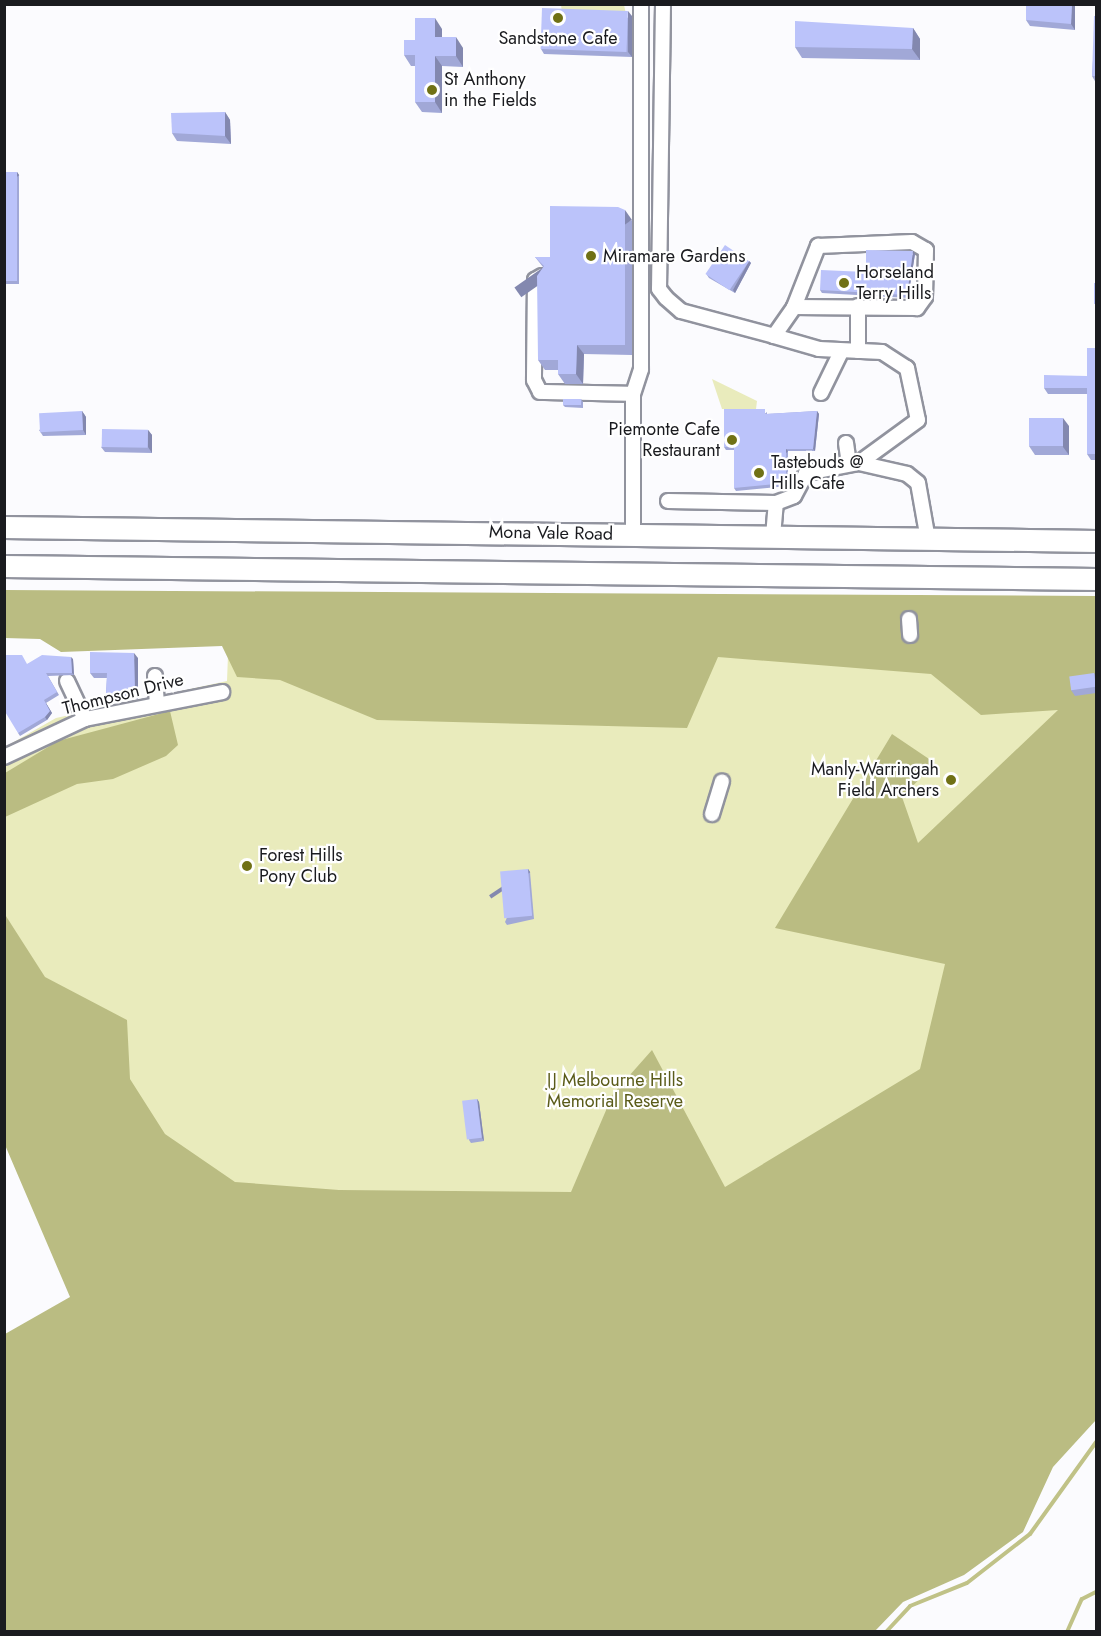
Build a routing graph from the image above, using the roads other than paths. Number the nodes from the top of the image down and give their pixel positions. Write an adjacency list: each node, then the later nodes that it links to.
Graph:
1 (641, 4): 10 (street)
2 (663, 4): 6 (street)
3 (542, 276): 10 (street)
4 (858, 306): 5 (street); 5 (street); 7 (street)
5 (794, 307): 6 (street)
6 (774, 336): 8 (street)
7 (858, 351): 8 (street); 12 (street)
8 (841, 352): 9 (street)
9 (821, 393)
10 (633, 394): 16 (street)
11 (846, 443): 12 (street)
12 (854, 463): 14 (street); 18 (street)
13 (668, 501): 14 (street)
14 (776, 503): 17 (street)
15 (4, 527): 16 (highway, Mona Vale Road)
16 (633, 534): 17 (highway, Mona Vale Road)
17 (773, 536): 18 (highway, Mona Vale Road)
18 (928, 540): 19 (highway, Mona Vale Road)
19 (1096, 541)
20 (4, 566): 21 (highway)
21 (1096, 579)
22 (909, 618): 23 (street)
23 (910, 635)
24 (155, 675): 27 (street)
25 (67, 681): 28 (street)
26 (222, 692): 27 (street, Thompson Drive)
27 (157, 703): 28 (street, Thompson Drive)
28 (85, 719): 29 (street, Thompson Drive)
29 (7, 751)
30 (722, 781): 31 (street)
31 (712, 814)

